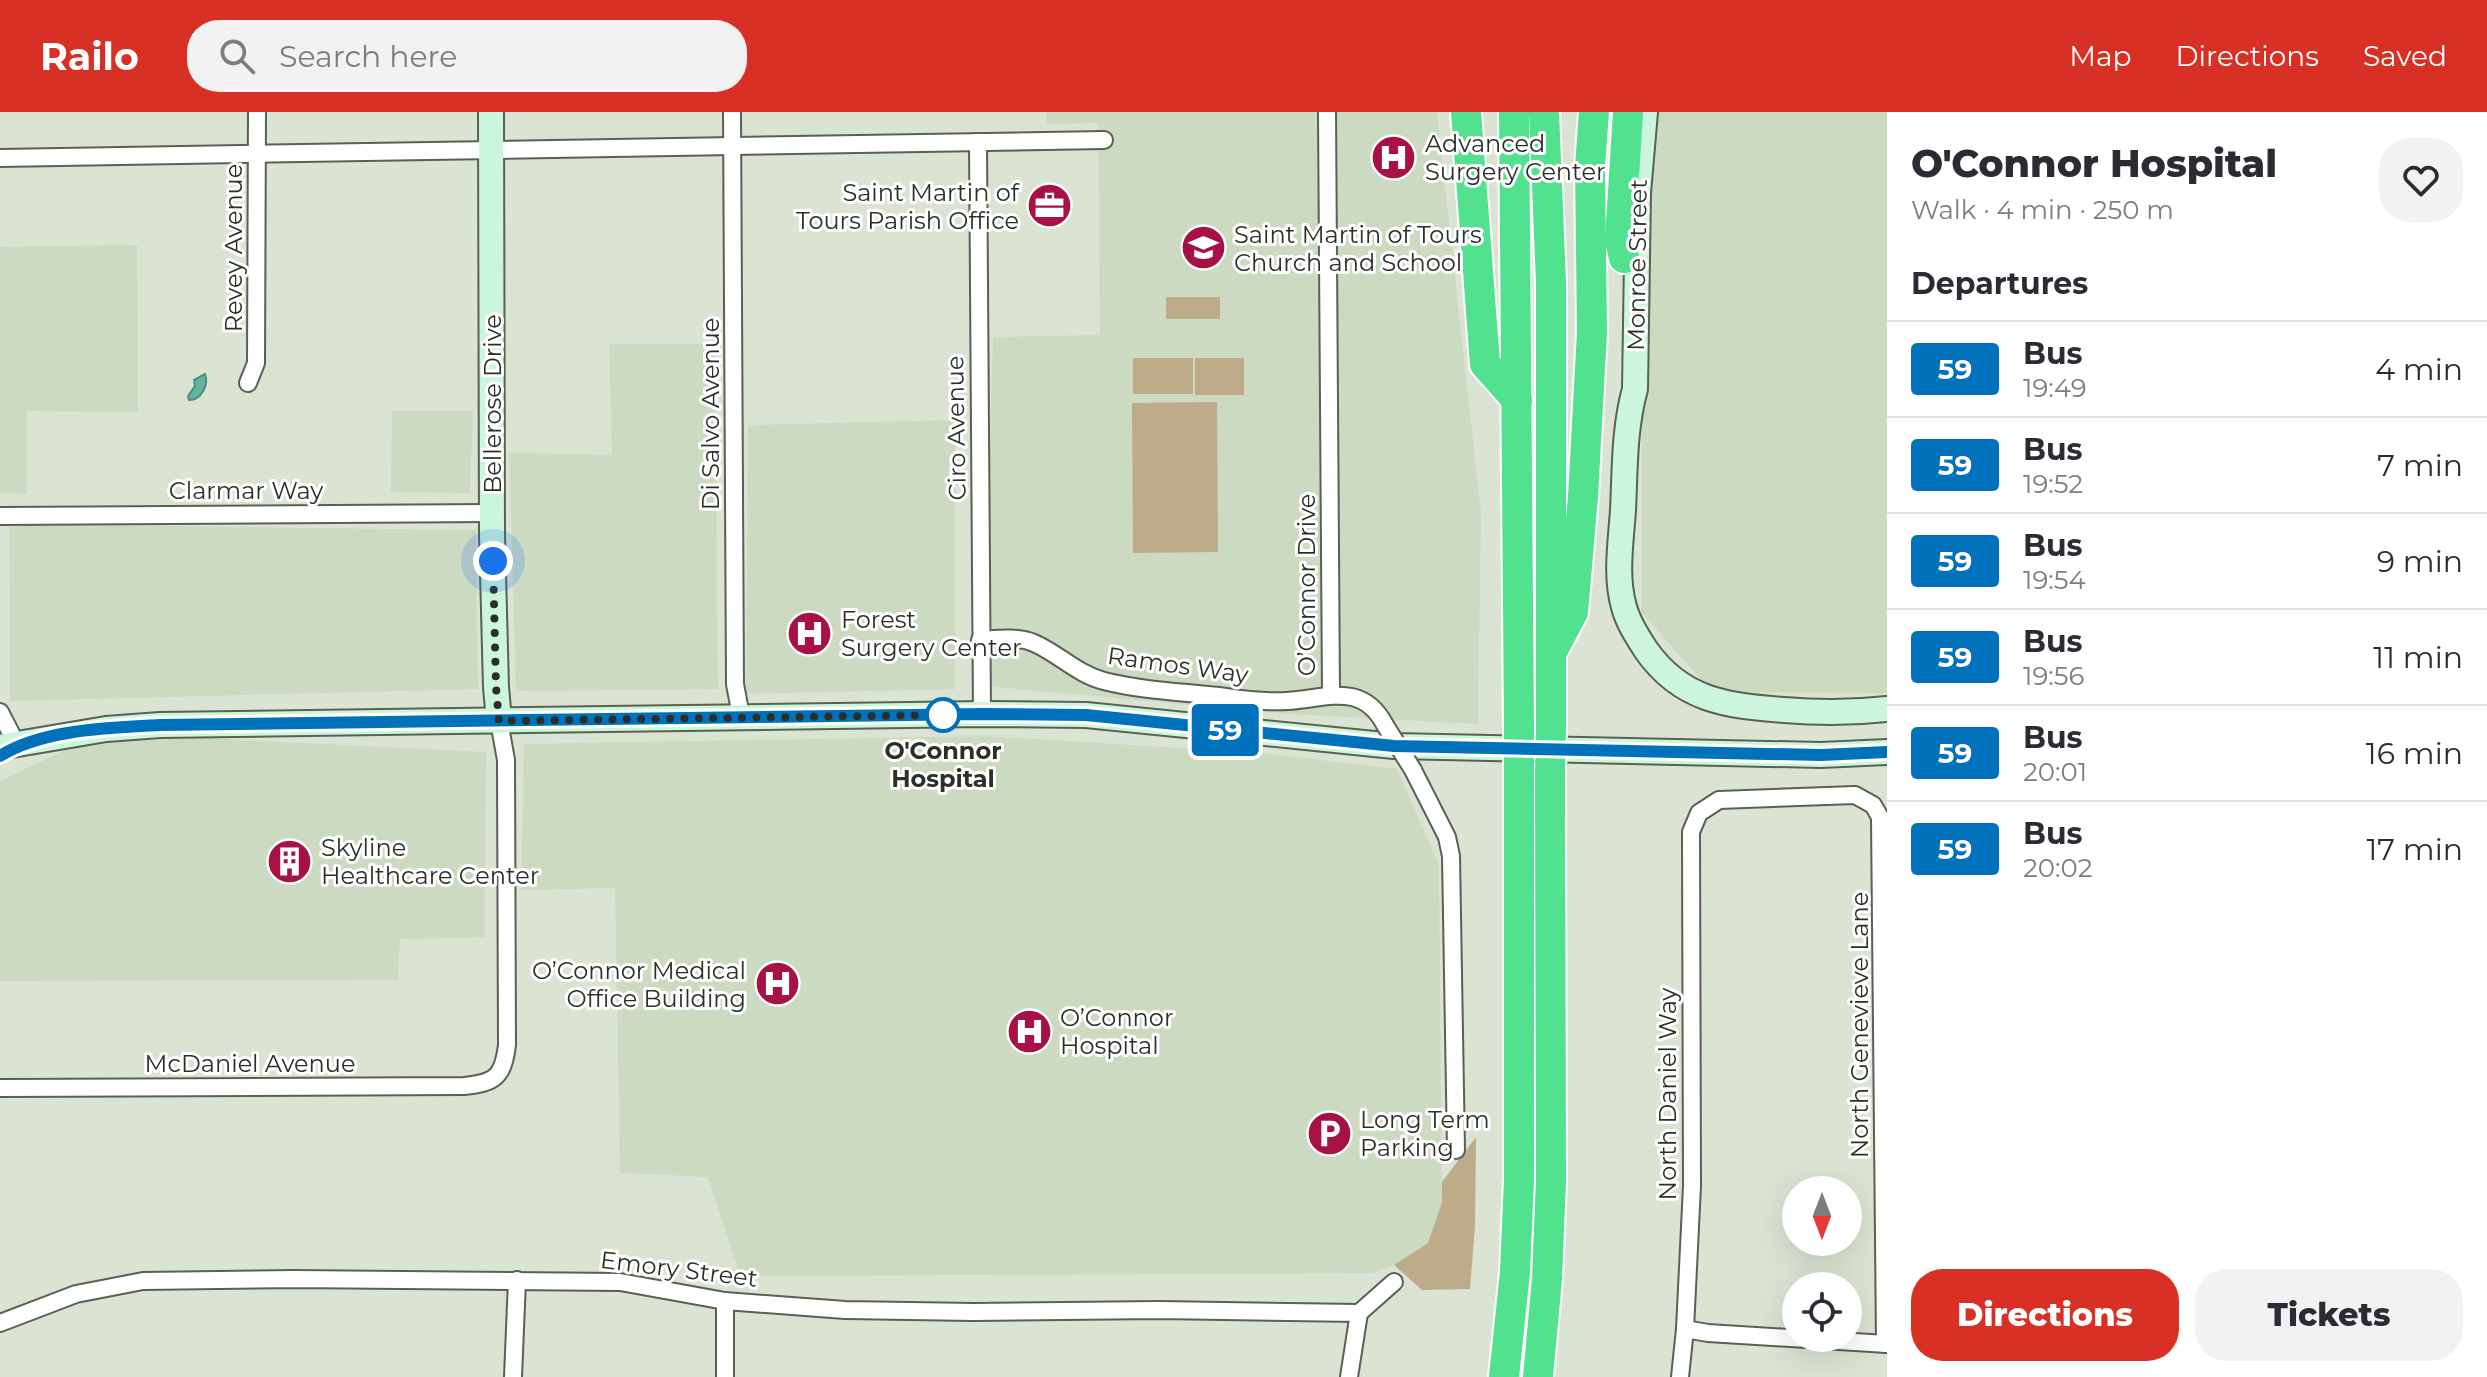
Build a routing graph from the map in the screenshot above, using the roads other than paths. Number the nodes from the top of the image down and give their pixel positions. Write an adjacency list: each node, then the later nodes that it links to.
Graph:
1 (257, 112): 16 (street, Revey Avenue)
2 (491, 112): 15 (main road, Bellerose Drive)
3 (732, 112): 14 (street, Di Salvo Avenue)
4 (1327, 112): 26 (street, O’Connor Drive)
5 (1514, 112): 20 (highway)
6 (1544, 112): 25 (highway)
7 (1594, 112): 25 (highway)
8 (1628, 112): 18 (highway)
9 (1637, 112): 18 (main road, Monroe Street)
10 (1645, 112): 21 (main road, Monroe Street)
11 (1466, 122): 20 (highway)
12 (1104, 140): 13 (street)
13 (978, 142): 14 (street); 24 (street, Ciro Avenue)
14 (732, 146): 15 (street); 30 (street, Di Salvo Avenue)
15 (491, 150): 16 (street); 22 (main road, Bellerose Drive)
16 (257, 153): 17 (street); 19 (street, Revey Avenue)
17 (0, 158)
18 (1624, 258): 21 (main road, Monroe Street)
19 (248, 383)
20 (1517, 400): 48 (highway, bridge)
21 (1627, 417): 27 (main road, Monroe Street)
22 (492, 513): 23 (street, Clarmar Way); 31 (main road, Bellerose Drive)
23 (0, 516)
24 (980, 640): 26 (street, Ramos Way); 29 (street, Ciro Avenue)
25 (1551, 654): 49 (highway, bridge)
26 (1331, 694): 37 (street, O’Connor Drive, bridge)
27 (1887, 709)
28 (0, 712): 32 (street)
29 (982, 714): 30 (main road); 33 (main road)
30 (741, 716): 31 (main road)
31 (499, 721): 32 (main road); 35 (street, Bellerose Drive)
32 (4, 745)
33 (1887, 752)
34 (1699, 813): 43 (street, North Daniel Way); 44 (street, North Genevieve Lane)
35 (498, 1076): 36 (street, McDaniel Avenue)
36 (0, 1088)
37 (1456, 1150)
38 (517, 1280): 40 (street, Emory Street); 42 (street, Emory Street); 45 (street)
39 (1394, 1282): 41 (street)
40 (725, 1301): 41 (street, Emory Street); 46 (street)
41 (1359, 1313): 47 (street)
42 (0, 1323)
43 (1685, 1329): 44 (street); 50 (street, North Daniel Way)
44 (1886, 1344)
45 (513, 1377)
46 (725, 1377)
47 (1349, 1377)
48 (1504, 1377)
49 (1538, 1377)
50 (1680, 1377)

